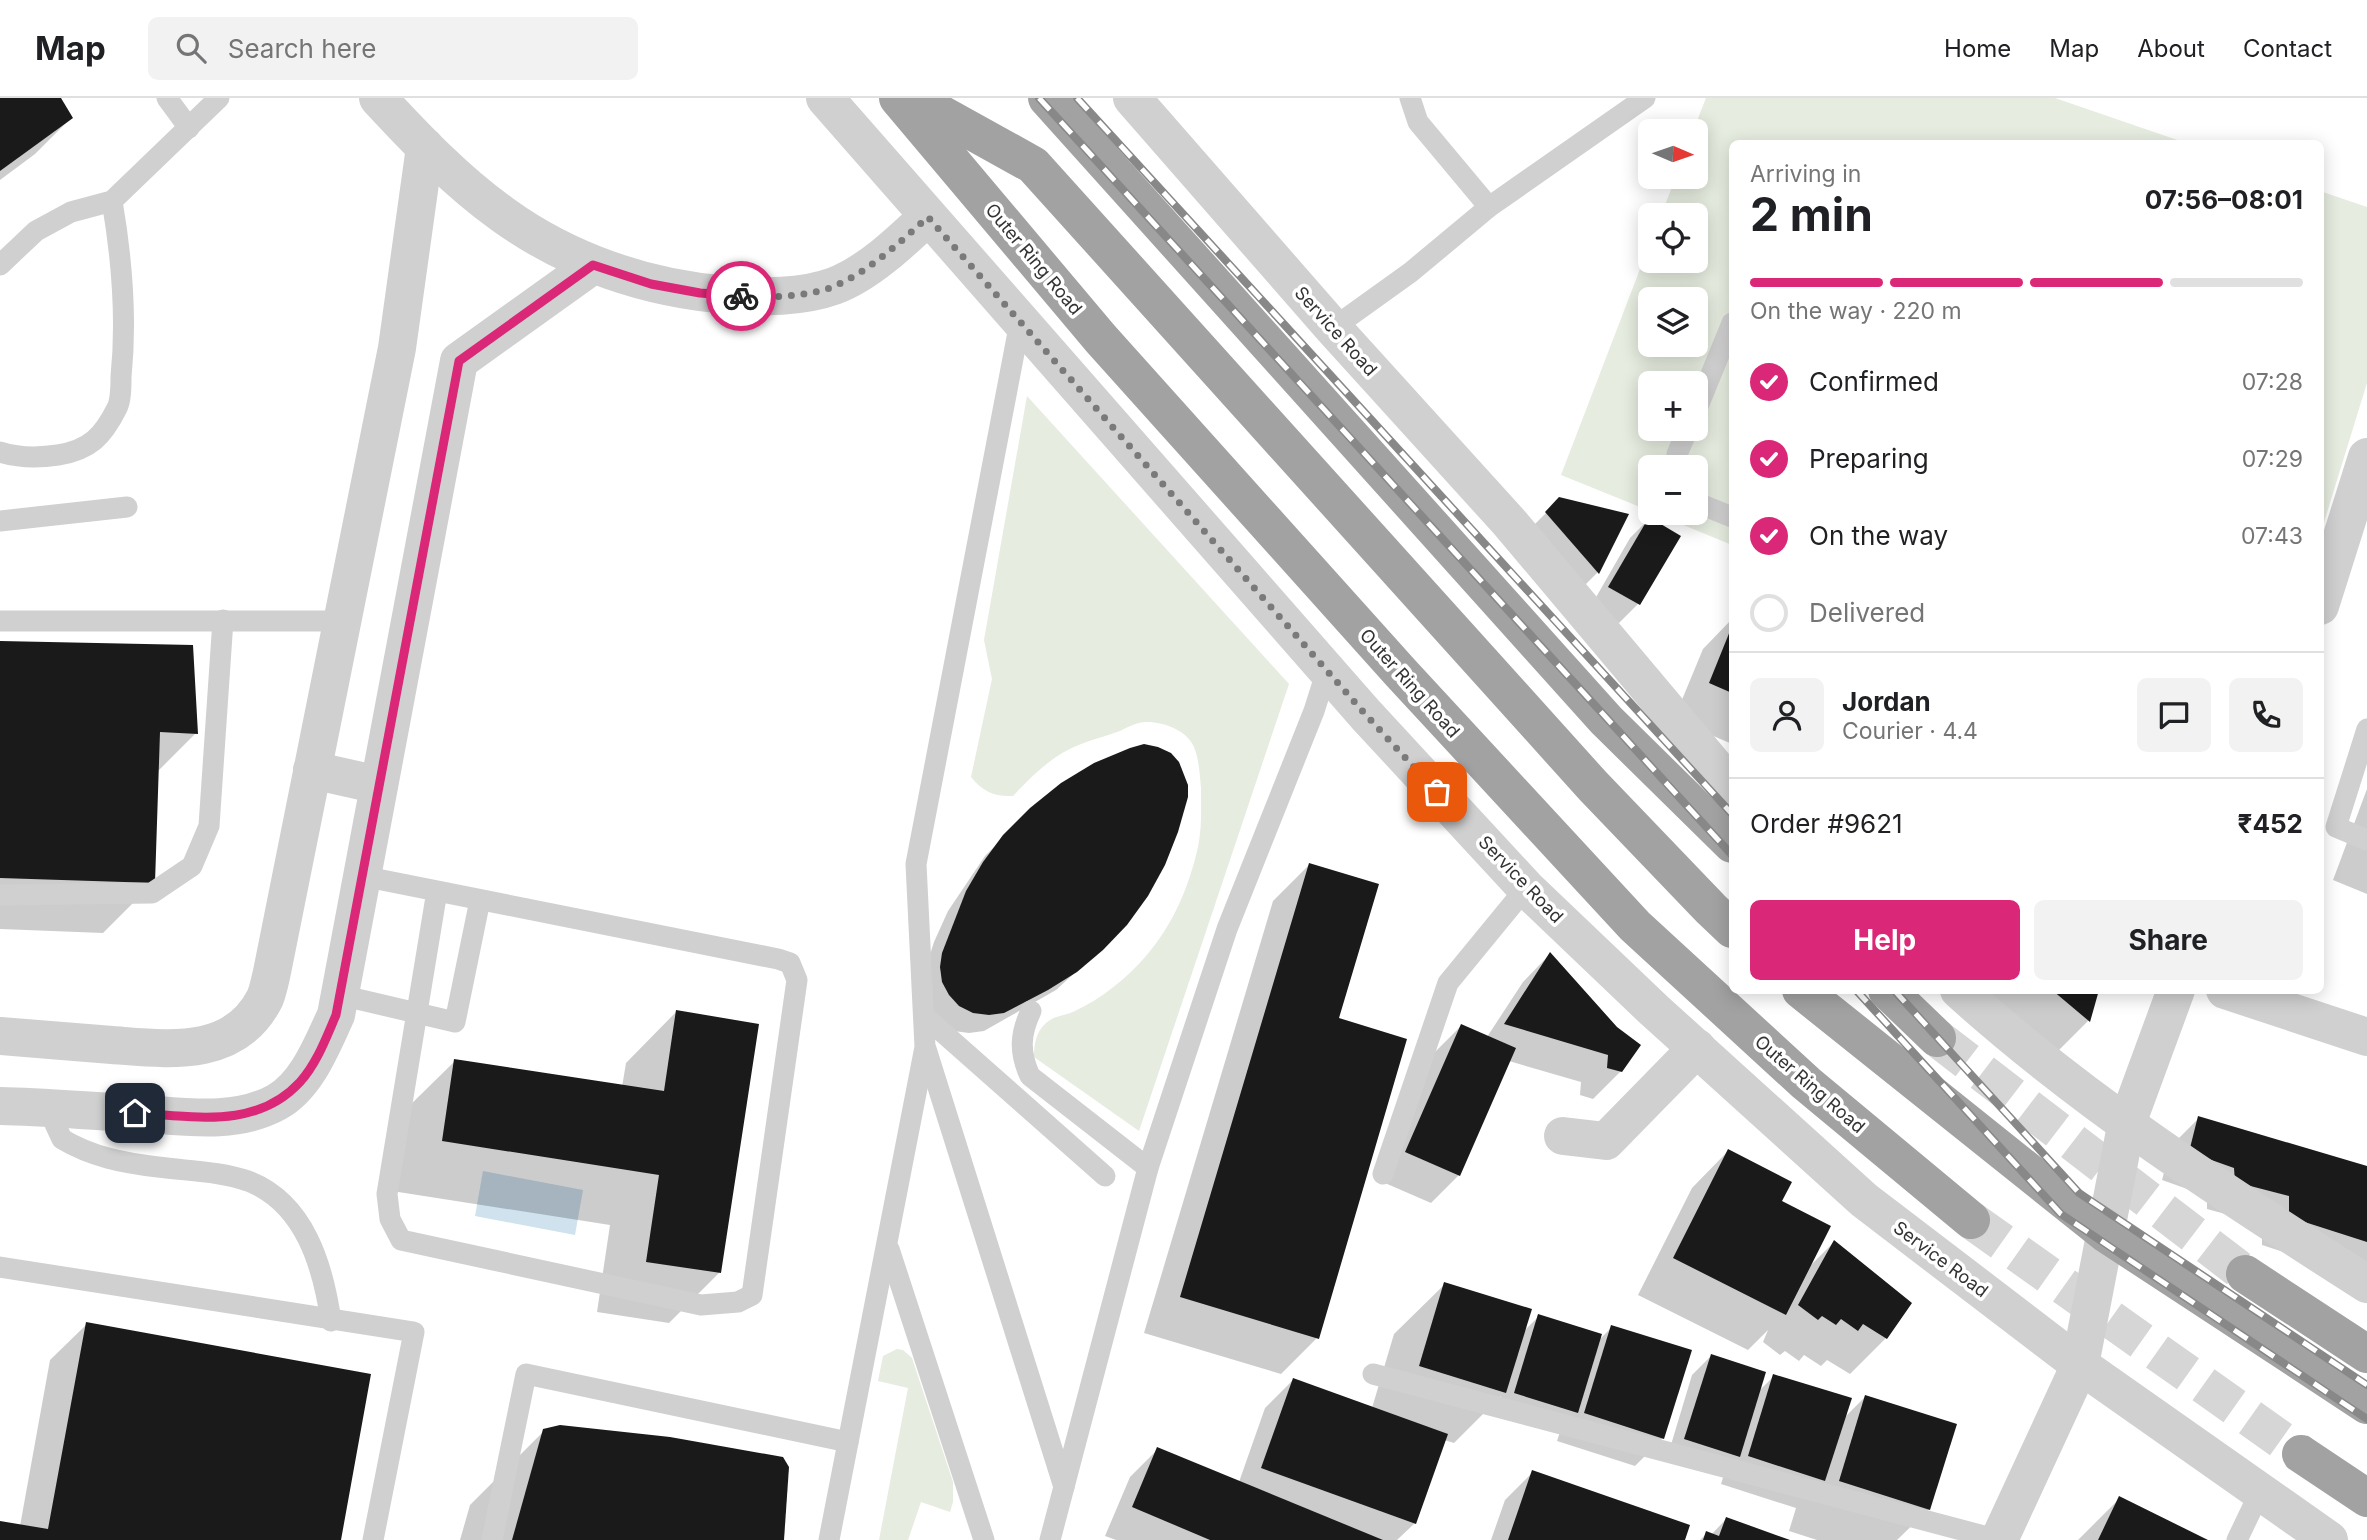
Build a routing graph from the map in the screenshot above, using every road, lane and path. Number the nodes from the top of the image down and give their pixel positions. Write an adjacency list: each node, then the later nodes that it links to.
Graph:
1 (167, 98): 11 (lane)
2 (219, 98): 11 (lane)
3 (378, 98): 12 (street)
4 (825, 98): 15 (street, Service Road)
5 (898, 98): 68 (highway, Outer Ring Road)
6 (912, 98): 46 (highway)
7 (1047, 98): 40 (highway)
8 (1132, 98): 19 (street, Service Road)
9 (1410, 98): 14 (lane)
10 (1645, 98): 14 (lane)
11 (188, 128): 13 (lane)
12 (425, 147): 17 (street); 32 (street)
13 (112, 201): 16 (lane); 22 (lane)
14 (1489, 207): 19 (lane)
15 (928, 217): 17 (street); 18 (street, Service Road)
16 (0, 265)
17 (593, 265): 37 (street)
18 (1020, 322): 33 (street, Service Road); 55 (lane)
19 (1332, 328): 36 (street, Service Road)
20 (1729, 330): 21 (lane)
21 (1708, 382)
22 (0, 452)
23 (2367, 457): 28 (street)
24 (127, 507): 27 (lane)
25 (1708, 507): 26 (lane)
26 (1729, 516)
27 (0, 522)
28 (2357, 523): 29 (street)
29 (2324, 597)
30 (223, 620): 31 (lane); 32 (lane); 44 (lane)
31 (0, 621)
32 (342, 621): 35 (street)
33 (1327, 670): 42 (street, Service Road); 65 (lane)
34 (2367, 729): 38 (lane)
35 (312, 769): 37 (street); 56 (street)
36 (1729, 783)
37 (379, 785): 41 (street)
38 (2328, 824): 39 (lane)
39 (2367, 840)
40 (1729, 841)
41 (362, 876): 43 (lane); 52 (street)
42 (1526, 888): 60 (street, Service Road); 66 (lane)
43 (437, 891): 45 (lane); 54 (lane)
44 (0, 895)
45 (480, 900): 54 (lane); 54 (lane)
46 (1729, 926)
47 (1806, 994): 69 (highway)
48 (1890, 994): 58 (highway)
49 (1963, 994): 63 (street)
50 (2175, 994): 63 (street)
51 (2237, 994): 57 (street)
52 (340, 995): 54 (lane); 62 (street)
53 (1031, 1011): 65 (lane)
54 (417, 1013)
55 (924, 1016): 59 (lane); 67 (lane)
56 (0, 1036)
57 (2367, 1037)
58 (1937, 1038)
59 (925, 1047): 70 (lane); 81 (lane)
60 (1697, 1048): 64 (street); 76 (street, Service Road)
61 (1, 1108): 62 (street)
62 (58, 1109): 74 (lane)
63 (2126, 1126): 69 (street); 73 (street)
64 (1563, 1136)
65 (1148, 1168): 81 (lane)
66 (1383, 1174)
67 (1105, 1175)
68 (1971, 1220)
69 (2105, 1233): 76 (street); 78 (highway)
70 (888, 1246): 79 (lane); 87 (lane)
71 (0, 1267): 74 (lane)
72 (2245, 1274): 75 (highway)
73 (2367, 1284)
74 (331, 1321): 84 (lane)
75 (2367, 1354)
76 (2080, 1365): 82 (street, Service Road); 89 (street)
77 (1373, 1374): 89 (lane)
78 (2367, 1405)
79 (848, 1442): 85 (lane); 86 (lane)
80 (2301, 1454): 83 (highway)
81 (1064, 1487): 88 (lane)
82 (2260, 1492): 90 (lane); 91 (street, Service Road)
83 (2367, 1498)
84 (373, 1540)
85 (492, 1540)
86 (829, 1540)
87 (984, 1540)
88 (1051, 1540)
89 (1999, 1540)
90 (2237, 1540)
91 (2329, 1540)

